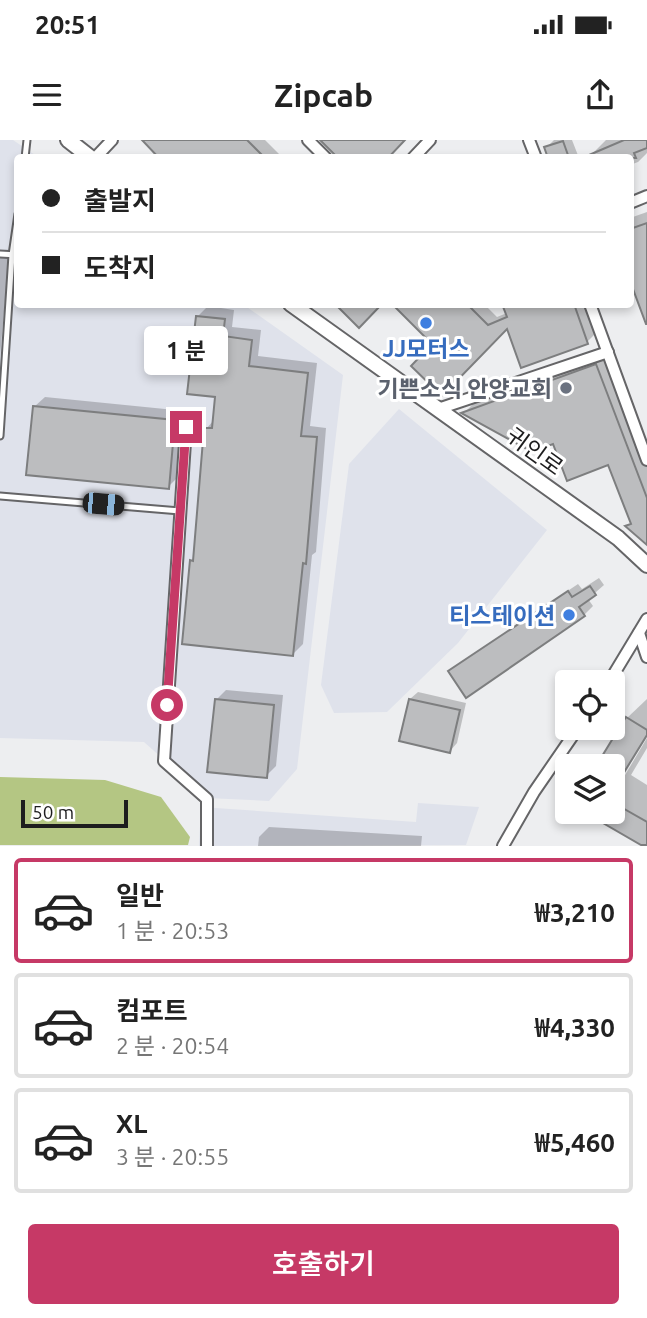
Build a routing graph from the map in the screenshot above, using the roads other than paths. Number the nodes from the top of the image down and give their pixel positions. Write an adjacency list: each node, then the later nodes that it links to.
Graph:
1 (68, 140): 5 (street)
2 (111, 140): 6 (street)
3 (308, 140): 7 (street)
4 (430, 140): 8 (street)
5 (87, 154)
6 (97, 154)
7 (322, 154)
8 (417, 154)
9 (14, 267): 15 (lane)
10 (297, 308): 13 (street, 귀인로)
11 (592, 308): 12 (street)
12 (608, 352): 13 (street); 16 (street)
13 (438, 409): 19 (street, 귀인로)
14 (186, 427): 18 (street)
15 (0, 436)
16 (647, 460)
17 (0, 496): 18 (lane)
18 (180, 511): 25 (street)
19 (647, 565)
20 (647, 619): 21 (street)
21 (639, 633): 22 (street); 23 (street)
22 (647, 657)
23 (616, 670)
24 (570, 740): 26 (street)
25 (207, 845)
26 (503, 845)

